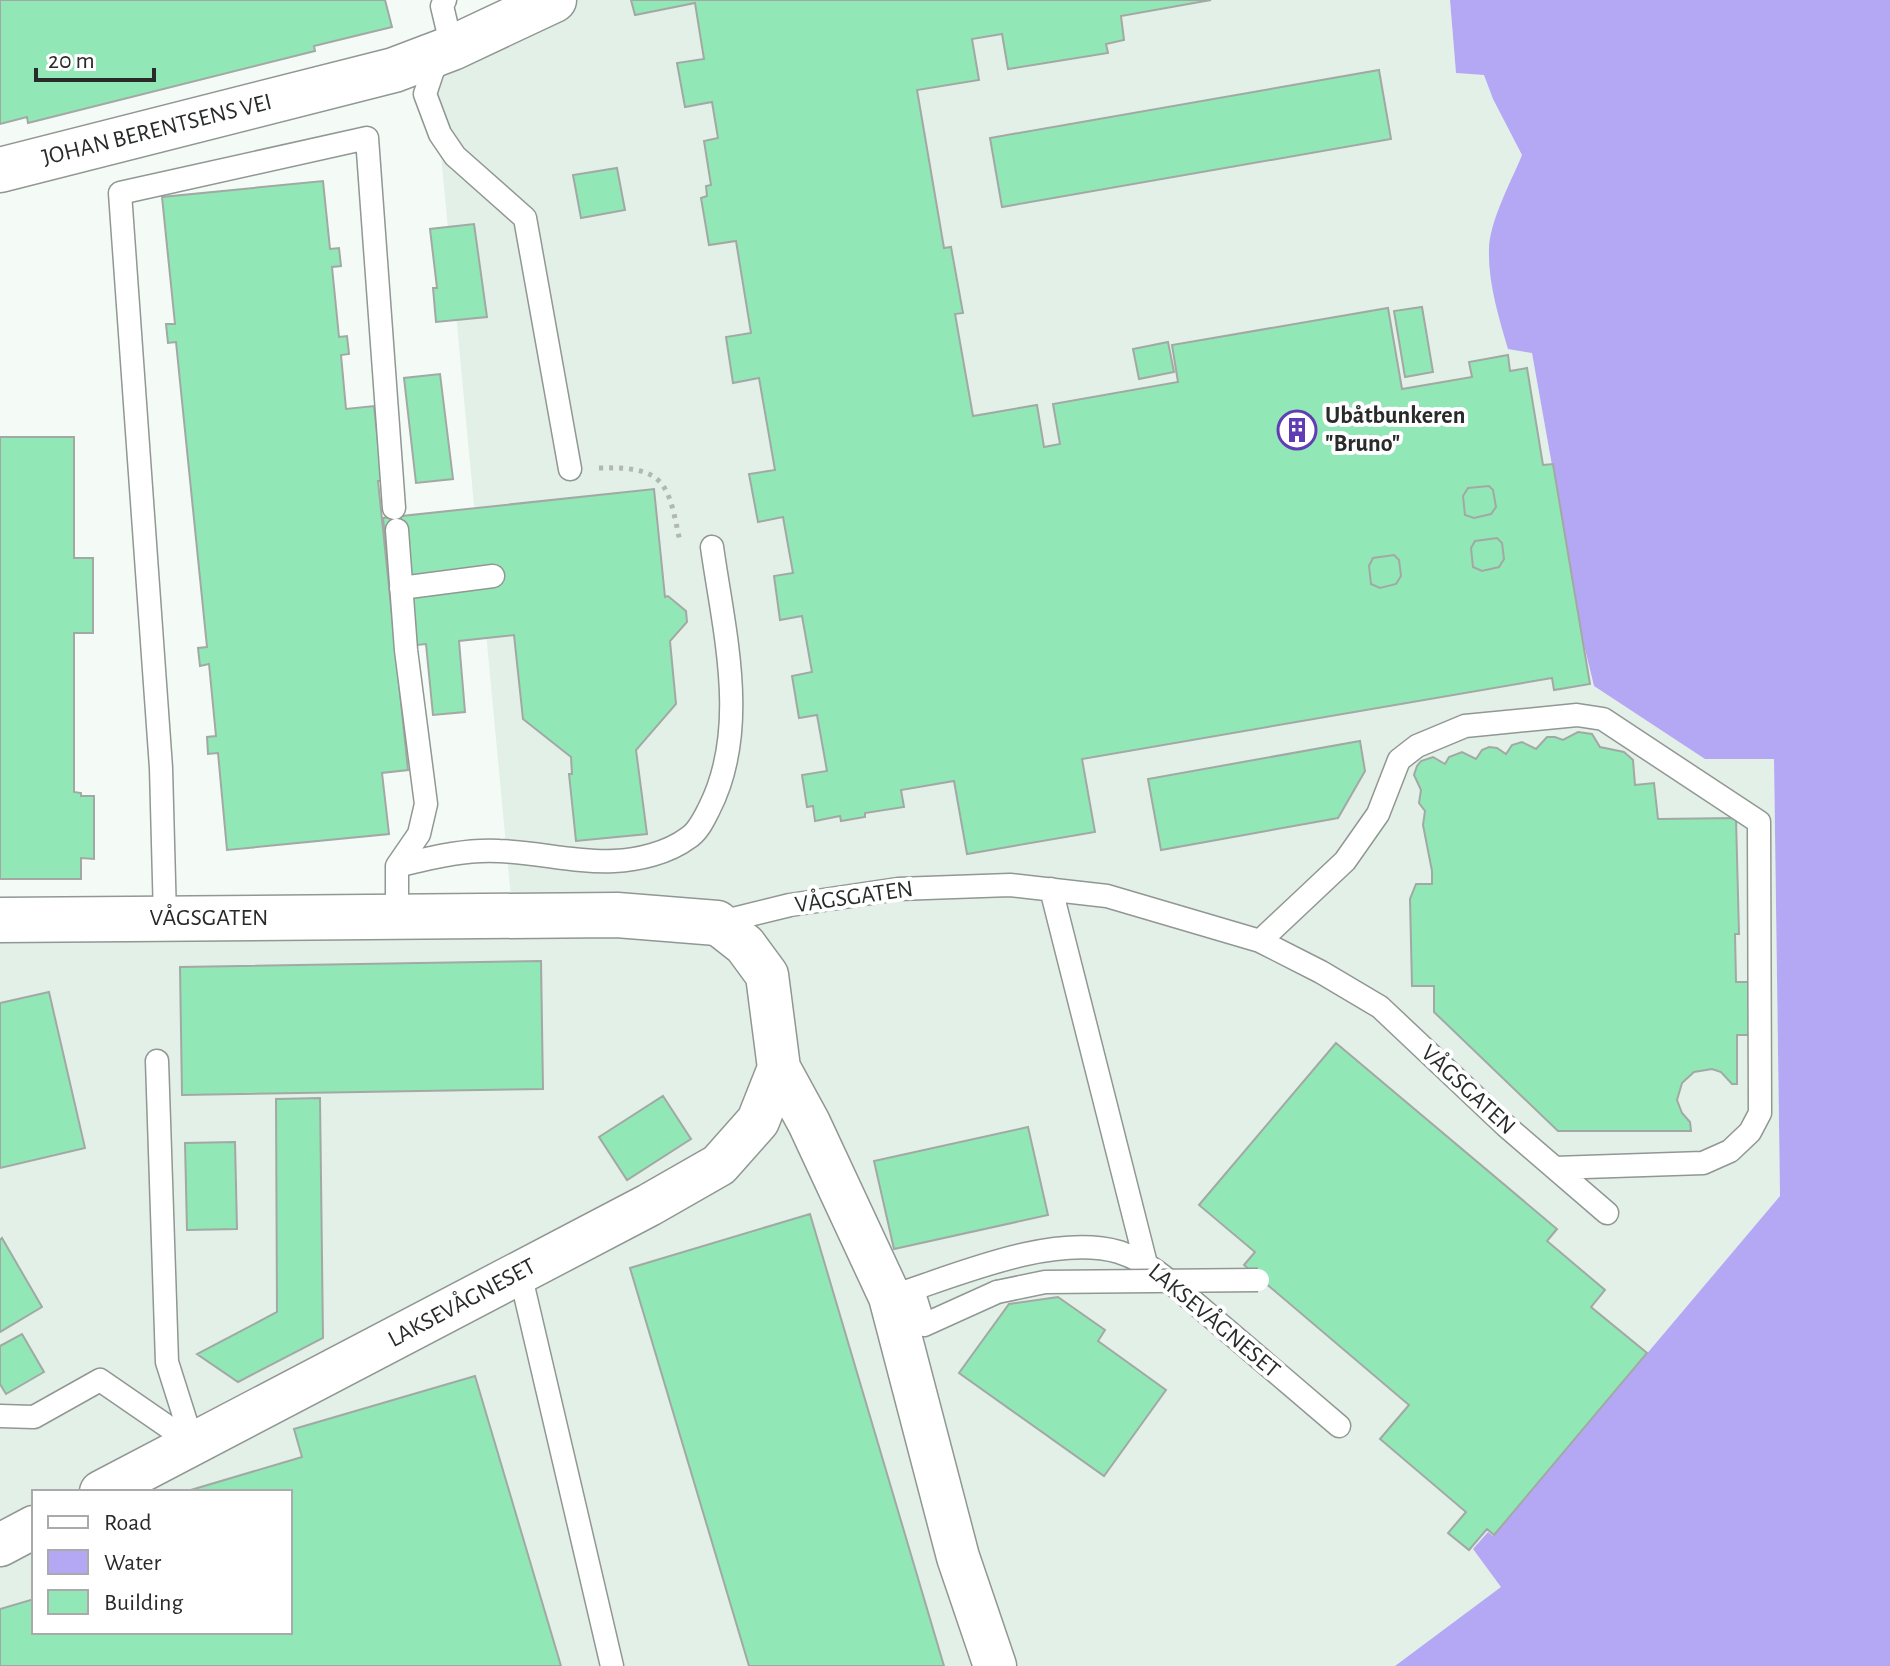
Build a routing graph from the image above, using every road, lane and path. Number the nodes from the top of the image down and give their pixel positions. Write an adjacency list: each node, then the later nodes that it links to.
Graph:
1 (445, 0): 3 (lane)
2 (554, 0): 3 (street, JOHAN BERENTSENS VEI)
3 (452, 48): 4 (street, JOHAN BERENTSENS VEI); 5 (lane)
4 (0, 170)
5 (570, 469): 6 (path)
6 (712, 547): 9 (lane)
7 (493, 576): 8 (lane)
8 (401, 588): 9 (lane); 12 (lane)
9 (397, 866): 11 (lane)
10 (1051, 889): 14 (lane, VÅGSGATEN); 15 (lane, VÅGSGATEN); 20 (lane)
11 (397, 917): 12 (street, VÅGSGATEN); 14 (street, VÅGSGATEN)
12 (165, 918): 13 (street, VÅGSGATEN)
13 (0, 920)
14 (717, 923): 17 (street, LAKSEVÅGNESET)
15 (1260, 941): 18 (lane, VÅGSGATEN); 18 (lane)
16 (157, 1061): 26 (lane)
17 (779, 1068): 21 (street, LAKSEVÅGNESET); 23 (street, LAKSEVÅGNESET)
18 (1555, 1168): 19 (lane, VÅGSGATEN)
19 (1607, 1213)
20 (1146, 1264): 23 (lane, LAKSEVÅGNESET); 25 (lane, LAKSEVÅGNESET)
21 (520, 1273): 26 (street, LAKSEVÅGNESET); 30 (lane)
22 (1258, 1280): 23 (lane, bridge)
23 (901, 1294): 31 (street, LAKSEVÅGNESET)
24 (0, 1416): 26 (lane)
25 (1339, 1426)
26 (193, 1444): 27 (street, LAKSEVÅGNESET)
27 (105, 1490)
28 (32, 1528): 29 (street)
29 (0, 1545)
30 (612, 1666)
31 (995, 1666)

